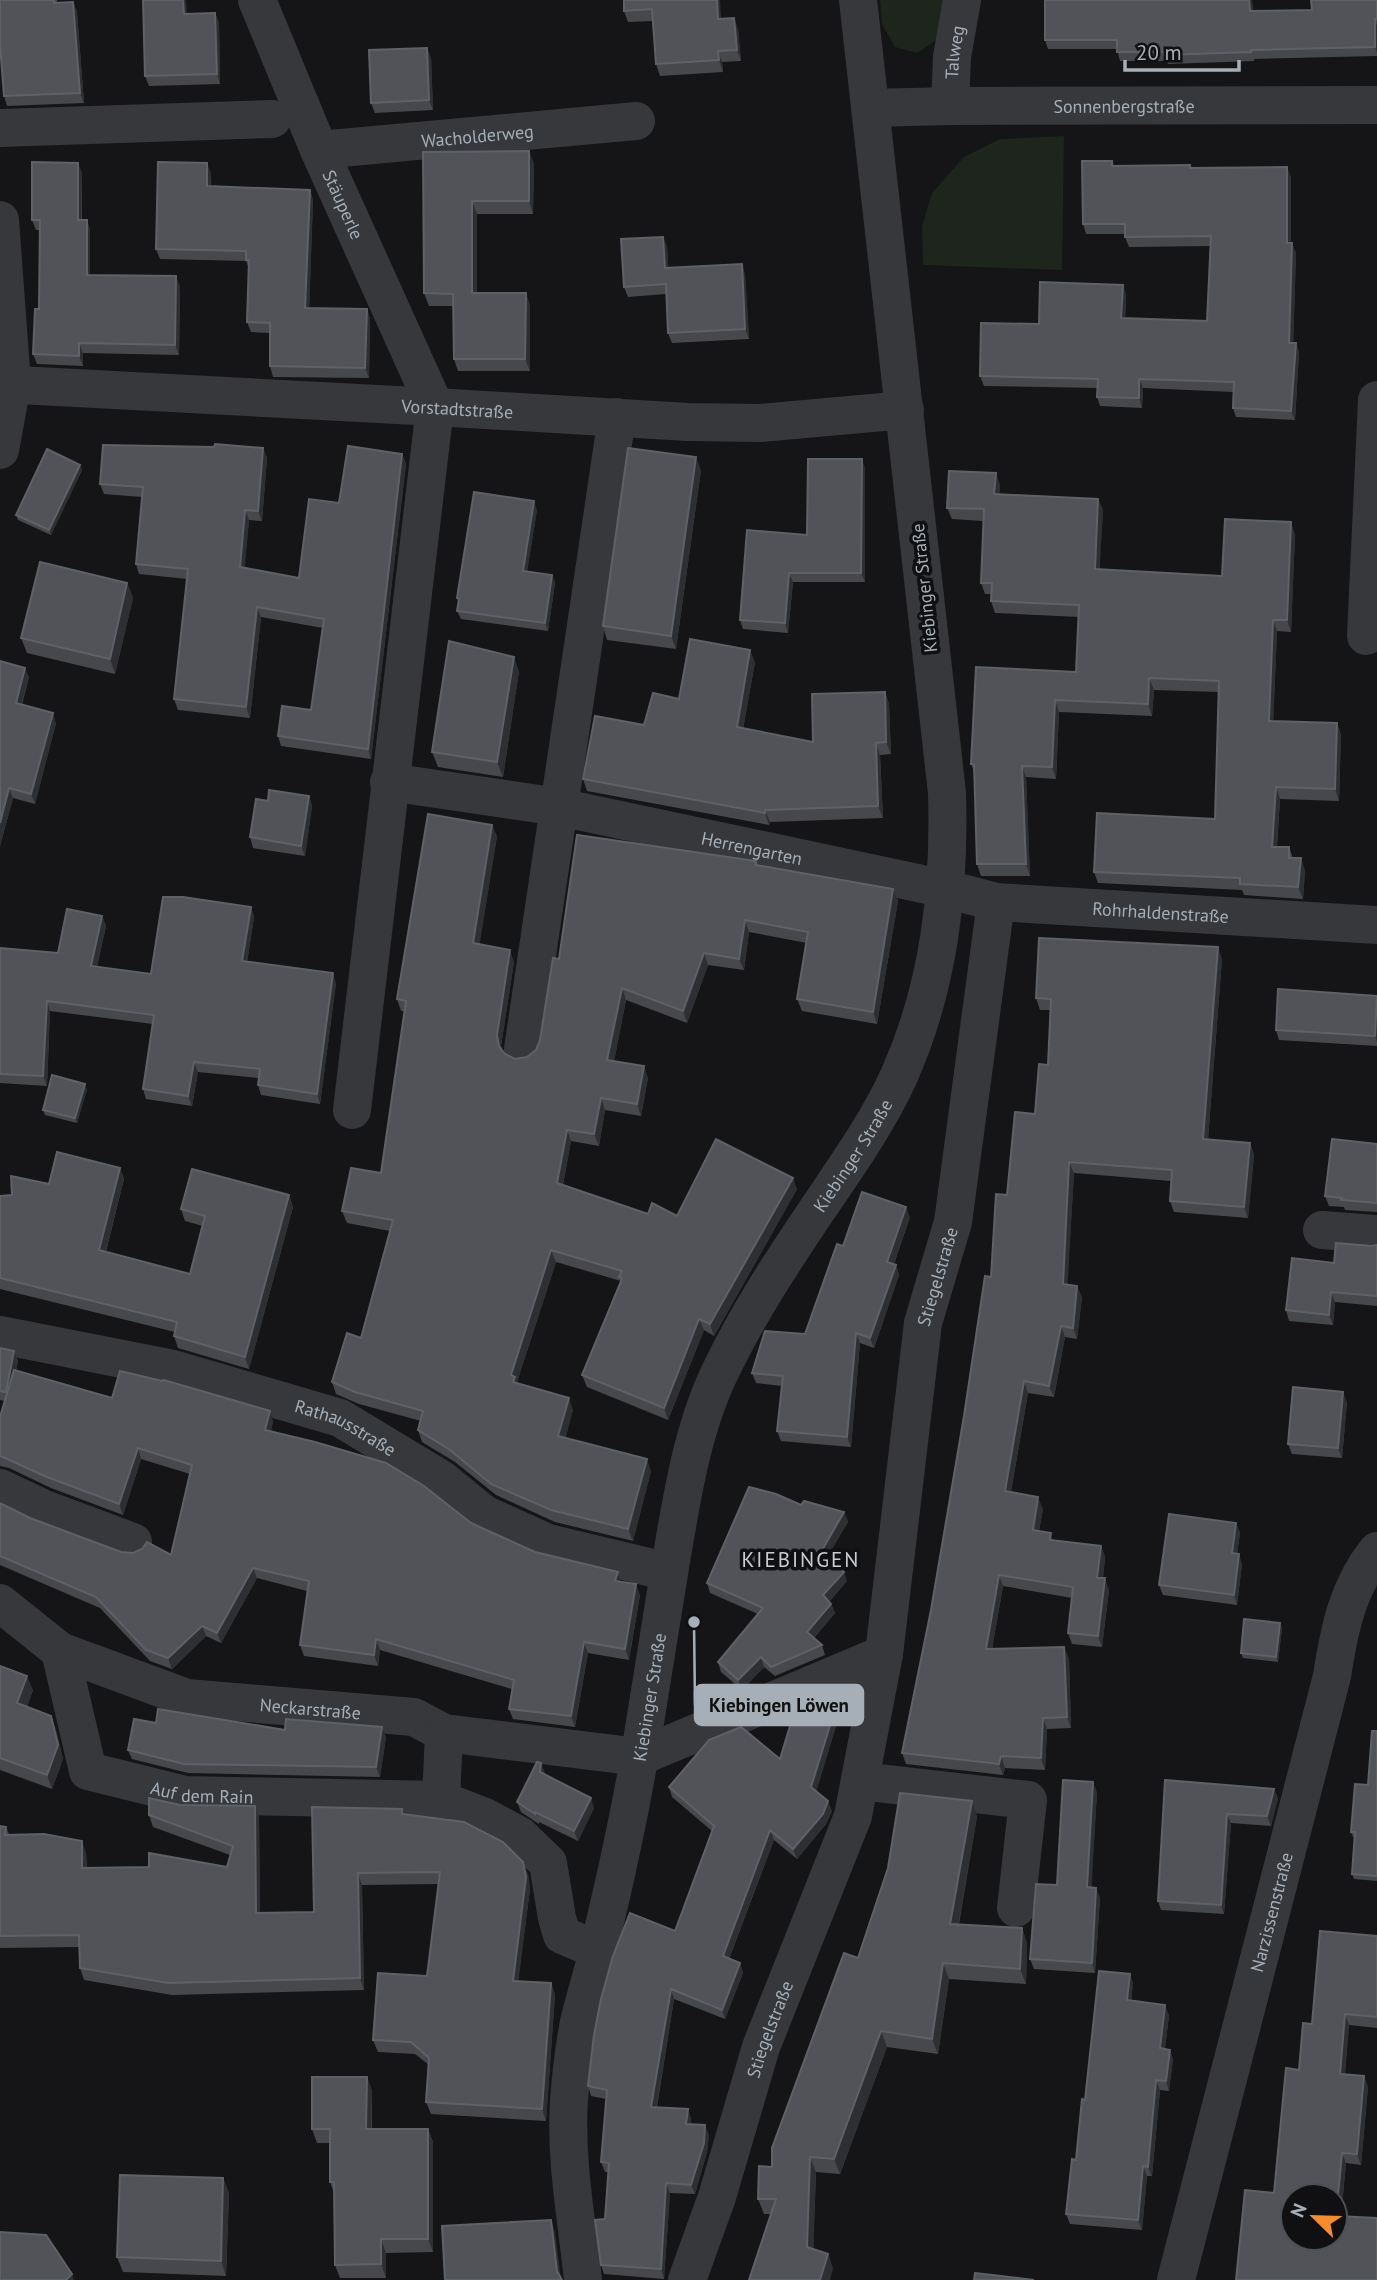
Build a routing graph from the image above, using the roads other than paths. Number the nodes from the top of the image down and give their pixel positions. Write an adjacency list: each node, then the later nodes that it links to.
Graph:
1 (257, 0): 10 (street, Stäuperle)
2 (858, 0): 6 (street, Kiebinger Straße)
3 (962, 0): 5 (street, Talweg)
4 (1377, 105): 5 (street, Sonnenbergstraße)
5 (950, 106): 6 (street, Sonnenbergstraße)
6 (870, 108): 15 (street, Kiebinger Straße)
7 (272, 119): 9 (street)
8 (636, 121): 10 (street, Wacholderweg)
9 (0, 128)
10 (319, 150): 14 (street, Stäuperle)
11 (0, 220): 12 (street)
12 (6, 384): 14 (street, Vorstadtstraße); 17 (street)
13 (1377, 400): 18 (street)
14 (435, 407): 16 (street, Vorstadtstraße); 19 (street)
15 (905, 410): 16 (street, Vorstadtstraße); 21 (street, Kiebinger Straße)
16 (617, 417): 20 (street)
17 (0, 450)
18 (1366, 636)
19 (389, 782): 20 (street, Herrengarten); 25 (street)
20 (559, 807): 21 (street, Herrengarten); 24 (street)
21 (946, 889): 22 (street, Rohrhaldenstraße); 32 (street, Kiebinger Straße)
22 (996, 902): 23 (street, Rohrhaldenstraße); 35 (street, Stiegelstraße)
23 (1377, 925)
24 (523, 1049)
25 (352, 1110)
26 (1322, 1230): 27 (street)
27 (1377, 1234)
28 (0, 1335): 32 (street, Rathausstraße)
29 (0, 1489): 30 (street)
30 (133, 1542)
31 (1377, 1551): 44 (street, Narzissenstraße)
32 (669, 1572): 37 (street, Kiebinger Straße)
33 (0, 1603): 34 (street, Neckarstraße)
34 (60, 1651): 36 (street, Neckarstraße); 39 (street, Auf dem Rain)
35 (884, 1654): 37 (street); 38 (street, Stiegelstraße)
36 (444, 1733): 37 (street, Neckarstraße); 39 (street)
37 (639, 1757): 41 (street, Kiebinger Straße)
38 (860, 1782): 40 (street); 43 (street, Stiegelstraße)
39 (441, 1800): 41 (street, Auf dem Rain)
40 (1016, 1908)
41 (598, 1950): 42 (street, Kiebinger Straße)
42 (583, 2280)
43 (687, 2280)
44 (1176, 2280)

